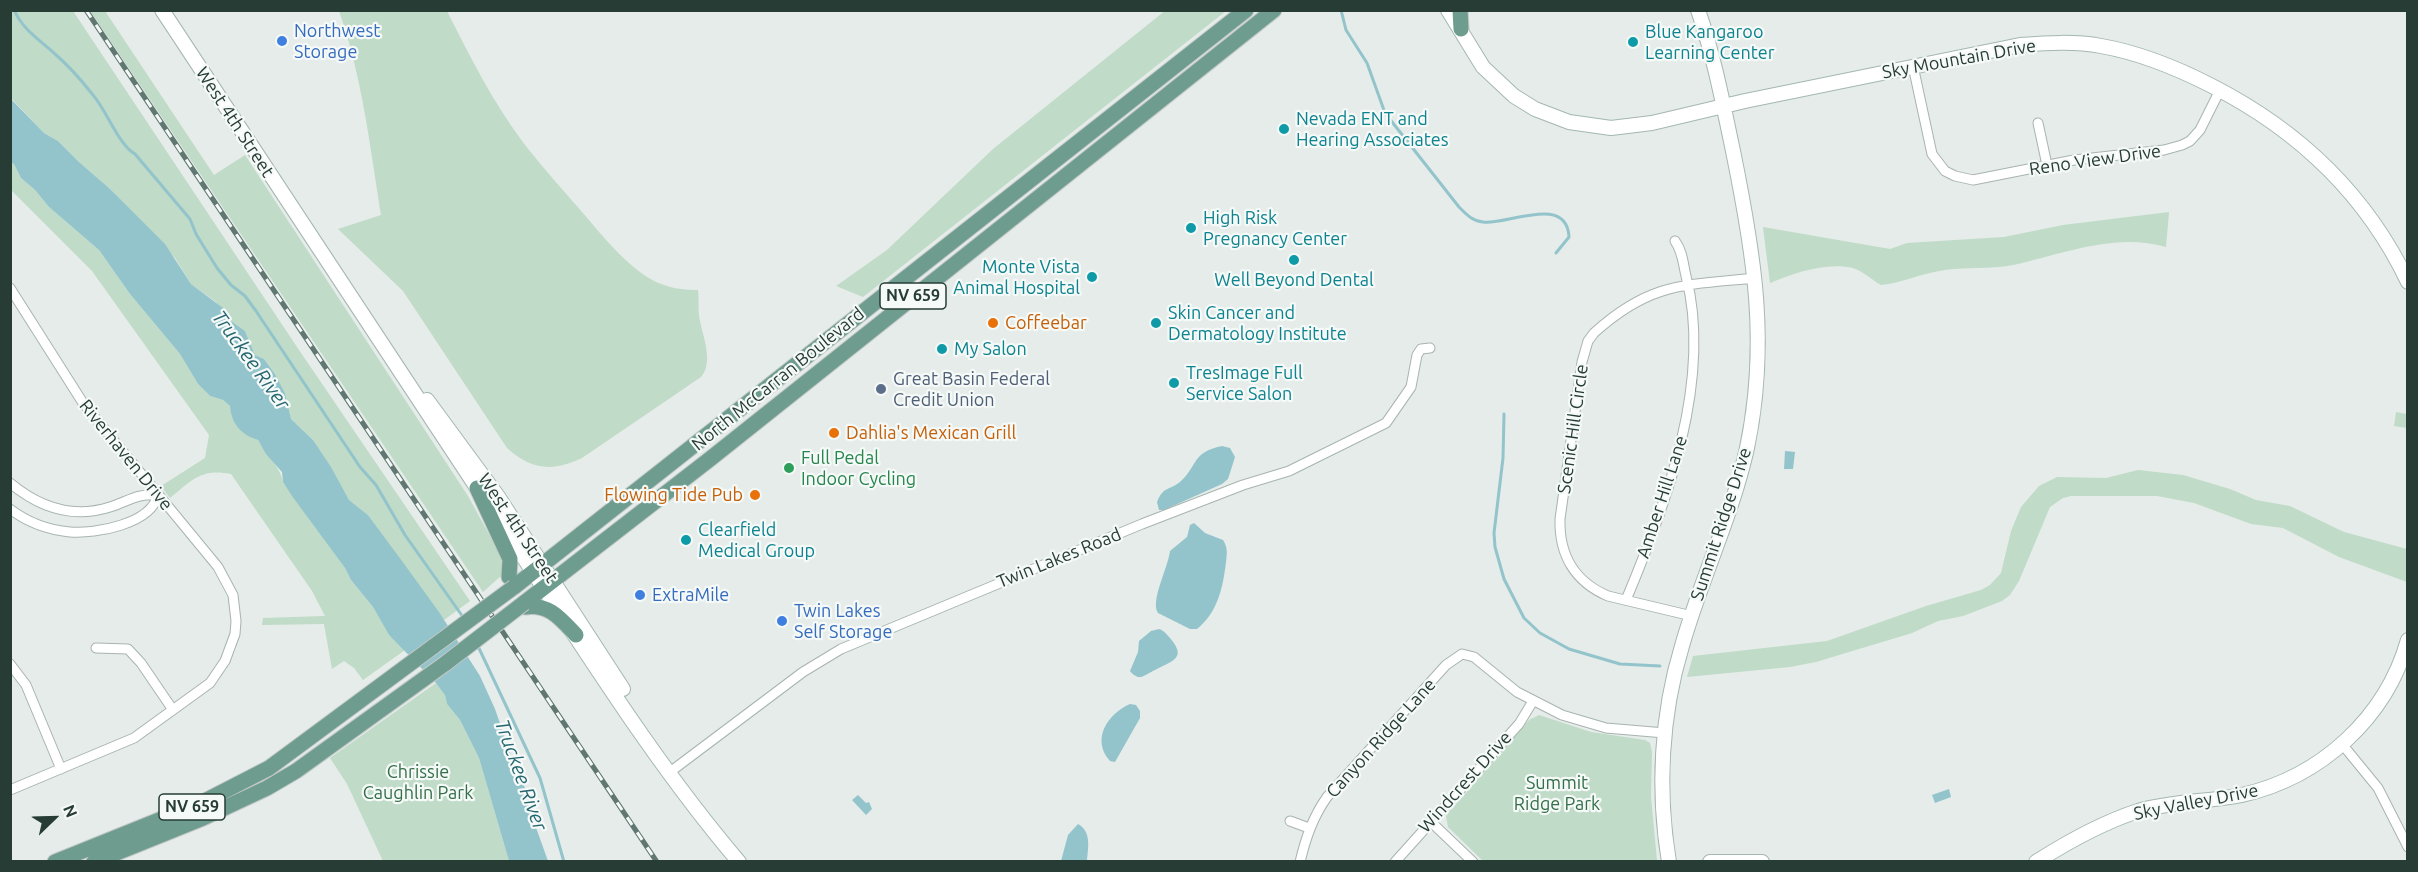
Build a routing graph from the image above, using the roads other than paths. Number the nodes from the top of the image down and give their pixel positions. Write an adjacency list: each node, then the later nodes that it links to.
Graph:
1 (162, 10): 18 (street, West 4th Street)
2 (1245, 10): 20 (main road, North McCarran Boulevard / NV 659)
3 (1274, 10): 21 (main road, North McCarran Boulevard / NV 659)
4 (1449, 10): 7 (street, Sky Mountain Drive)
5 (1460, 10): 7 (main road)
6 (1698, 10): 10 (street, Summit Ridge Drive)
7 (1461, 29): 10 (street, Sky Mountain Drive)
8 (1913, 66): 9 (street, Sky Mountain Drive); 10 (street, Sky Mountain Drive); 12 (street, Reno View Drive)
9 (2220, 90): 12 (street, Reno View Drive); 15 (street, Sky Mountain Drive)
10 (1724, 108): 14 (street, Summit Ridge Drive)
11 (2038, 123): 12 (street)
12 (2047, 165)
13 (1676, 241): 16 (street, Amber Hill Lane)
14 (1756, 278): 16 (street, Scenic Hill Circle); 31 (street, Summit Ridge Drive)
15 (2408, 282)
16 (1688, 284): 29 (street, Amber Hill Lane); 29 (street, Scenic Hill Circle)
17 (10, 288): 24 (street, Riverhaven Drive)
18 (348, 294): 23 (street, West 4th Street); 26 (street, West 4th Street)
19 (1430, 348): 43 (street, Twin Lakes Road)
20 (797, 361): 21 (main road); 26 (main road, North McCarran Boulevard / NV 659)
21 (812, 377): 28 (main road, North McCarran Boulevard / NV 659)
22 (10, 483): 24 (street)
23 (477, 488): 26 (street, West 4th Street); 27 (main road)
24 (158, 495): 25 (street); 32 (street, Riverhaven Drive)
25 (10, 509)
26 (538, 568): 27 (main road, North McCarran Boulevard / NV 659); 28 (street, West 4th Street)
27 (511, 582): 49 (main road, North McCarran Boulevard / NV 659, bridge)
28 (549, 585): 30 (main road, North McCarran Boulevard / NV 659); 34 (street, West 4th Street); 43 (street, West 4th Street)
29 (1626, 600): 31 (street, Scenic Hill Circle)
30 (525, 605): 34 (main road); 50 (main road, North McCarran Boulevard / NV 659, bridge)
31 (1692, 616): 40 (street, Summit Ridge Drive)
32 (236, 621): 33 (street); 39 (street)
33 (248, 622)
34 (576, 635): 43 (street, West 4th Street)
35 (2407, 643): 41 (street, Sky Valley Drive)
36 (96, 648): 39 (street)
37 (10, 664): 42 (street)
38 (1533, 701): 40 (street); 46 (street, Windcrest Drive); 47 (street, Canyon Ridge Lane)
39 (173, 710): 42 (street)
40 (1665, 733): 55 (street, Summit Ridge Drive)
41 (2342, 744): 48 (street); 58 (street, Sky Valley Drive)
42 (61, 769): 44 (street)
43 (670, 772): 51 (street, West 4th Street)
44 (10, 790)
45 (1290, 821): 47 (street)
46 (1430, 821): 53 (street, Windcrest Drive); 54 (street)
47 (1309, 828): 52 (street, Canyon Ridge Lane)
48 (2408, 847)
49 (56, 861)
50 (94, 861)
51 (739, 861)
52 (1300, 861)
53 (1395, 861)
54 (1473, 861)
55 (1668, 861)
56 (1710, 861): 57 (street)
57 (1762, 861)
58 (2036, 861)

